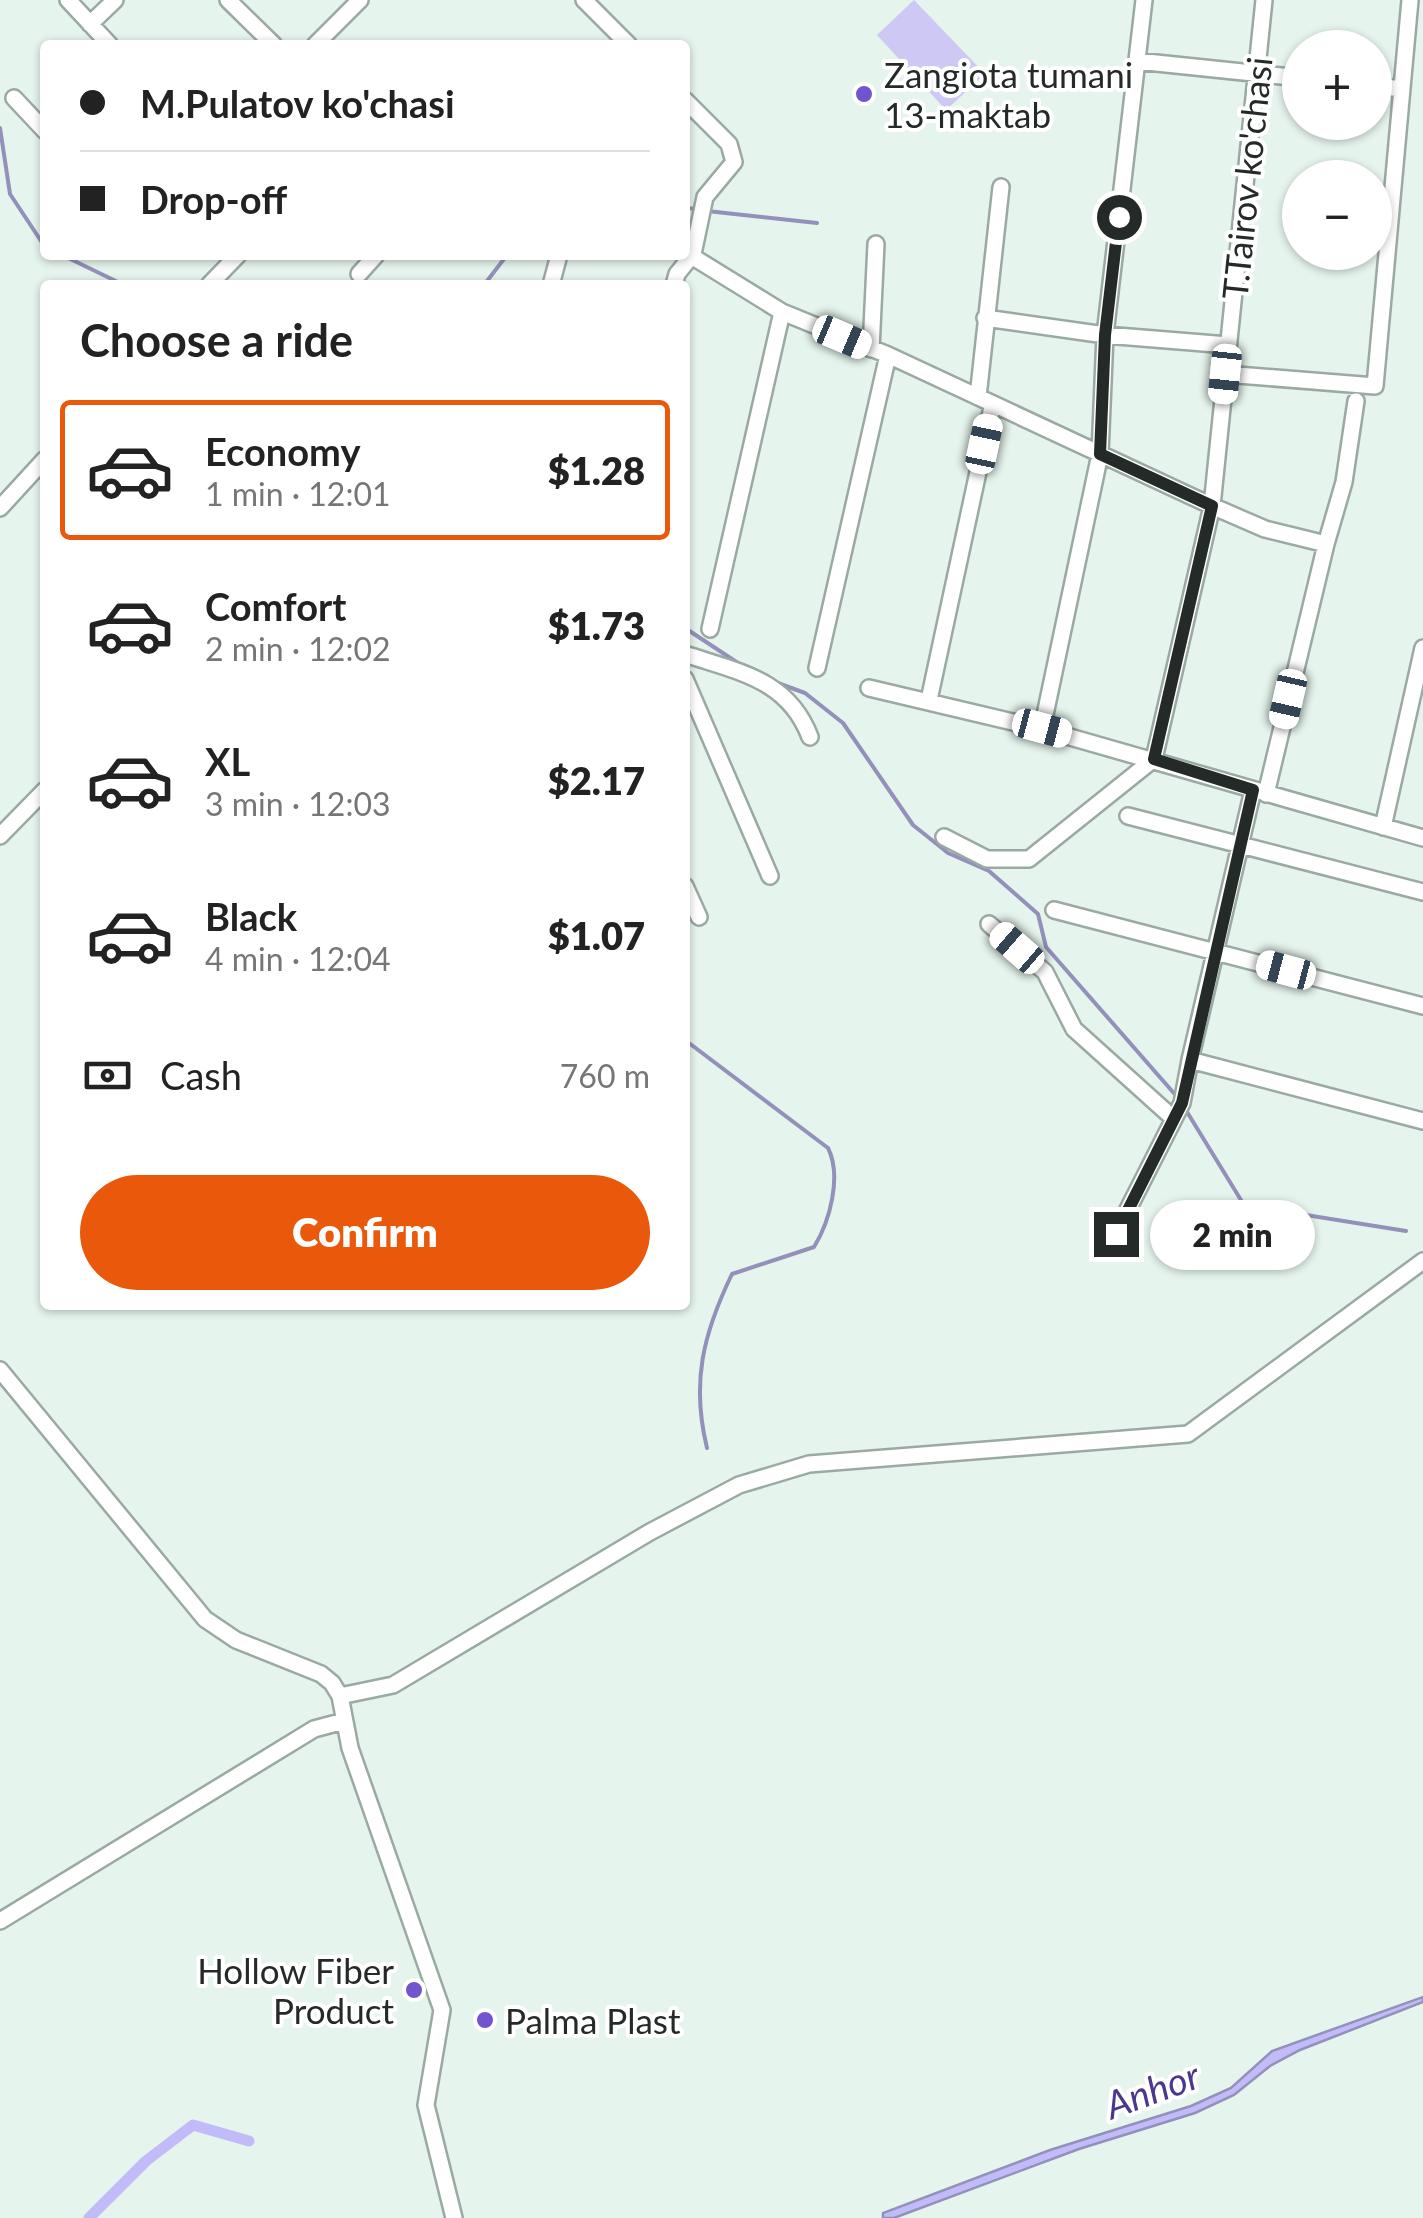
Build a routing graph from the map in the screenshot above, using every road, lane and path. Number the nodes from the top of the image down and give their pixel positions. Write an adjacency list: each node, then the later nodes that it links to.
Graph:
1 (68, 0): 9 (street)
2 (115, 0): 9 (street)
3 (228, 0): 11 (street)
4 (360, 0): 12 (street)
5 (584, 0): 13 (street)
6 (1144, 0): 14 (street)
7 (1264, 0): 17 (street, T.Tairov ko'chasi)
8 (1410, 0): 15 (street)
9 (90, 24): 10 (street)
10 (105, 40)
11 (269, 40)
12 (320, 40)
13 (624, 40)
14 (1137, 61): 17 (street); 34 (street)
15 (1405, 66): 16 (street); 20 (street)
16 (1423, 67)
17 (1257, 73): 18 (street); 35 (street, T.Tairov ko'chasi)
18 (1282, 76)
19 (1392, 88): 20 (street)
20 (1402, 89): 37 (street)
21 (14, 98): 23 (street)
22 (690, 105): 26 (street)
23 (40, 126)
24 (1000, 188): 33 (street)
25 (876, 244): 36 (street)
26 (690, 249)
27 (690, 254): 32 (street)
28 (233, 260): 31 (street)
29 (372, 260): 30 (street)
30 (359, 274)
31 (213, 280)
32 (782, 312): 36 (street); 46 (street)
33 (985, 318): 34 (street); 38 (street)
34 (1105, 335): 35 (street); 41 (street)
35 (1228, 345): 37 (street, T.Tairov ko'chasi)
36 (879, 352): 38 (street); 49 (street)
37 (1225, 374): 43 (street, T.Tairov ko'chasi)
38 (978, 397): 40 (street)
39 (1356, 401): 45 (street)
40 (992, 407): 41 (street); 52 (street)
41 (1100, 454): 43 (street); 53 (street)
42 (40, 464): 44 (street)
43 (1212, 506): 45 (street); 55 (street, T.Tairov ko'chasi)
44 (0, 508)
45 (1326, 544): 56 (street)
46 (710, 629)
47 (1423, 648): 59 (street)
48 (690, 656): 54 (street)
49 (818, 668)
50 (869, 688): 52 (street)
51 (690, 691): 64 (street)
52 (929, 700): 53 (street)
53 (1042, 728): 55 (street)
54 (810, 737)
55 (1154, 759): 56 (street); 61 (street)
56 (1260, 792): 59 (street); 63 (street)
57 (40, 795): 60 (street)
58 (1128, 816): 63 (street)
59 (1382, 827): 62 (street)
60 (0, 836)
61 (944, 837)
62 (1423, 838)
63 (1243, 847): 65 (street); 70 (street)
64 (770, 876)
65 (1423, 892)
66 (690, 898): 68 (street)
67 (1054, 910): 70 (street)
68 (698, 917)
69 (990, 924): 73 (street)
70 (1217, 952): 71 (street); 72 (street)
71 (1423, 1006)
72 (1190, 1060): 73 (street); 74 (street)
73 (1174, 1119): 75 (street)
74 (1423, 1122)
75 (1116, 1234)
76 (1423, 1260): 78 (street)
77 (0, 1370): 78 (street)
78 (340, 1696): 79 (street)
79 (344, 1720): 80 (street); 81 (street)
80 (0, 1922)
81 (454, 2218)

